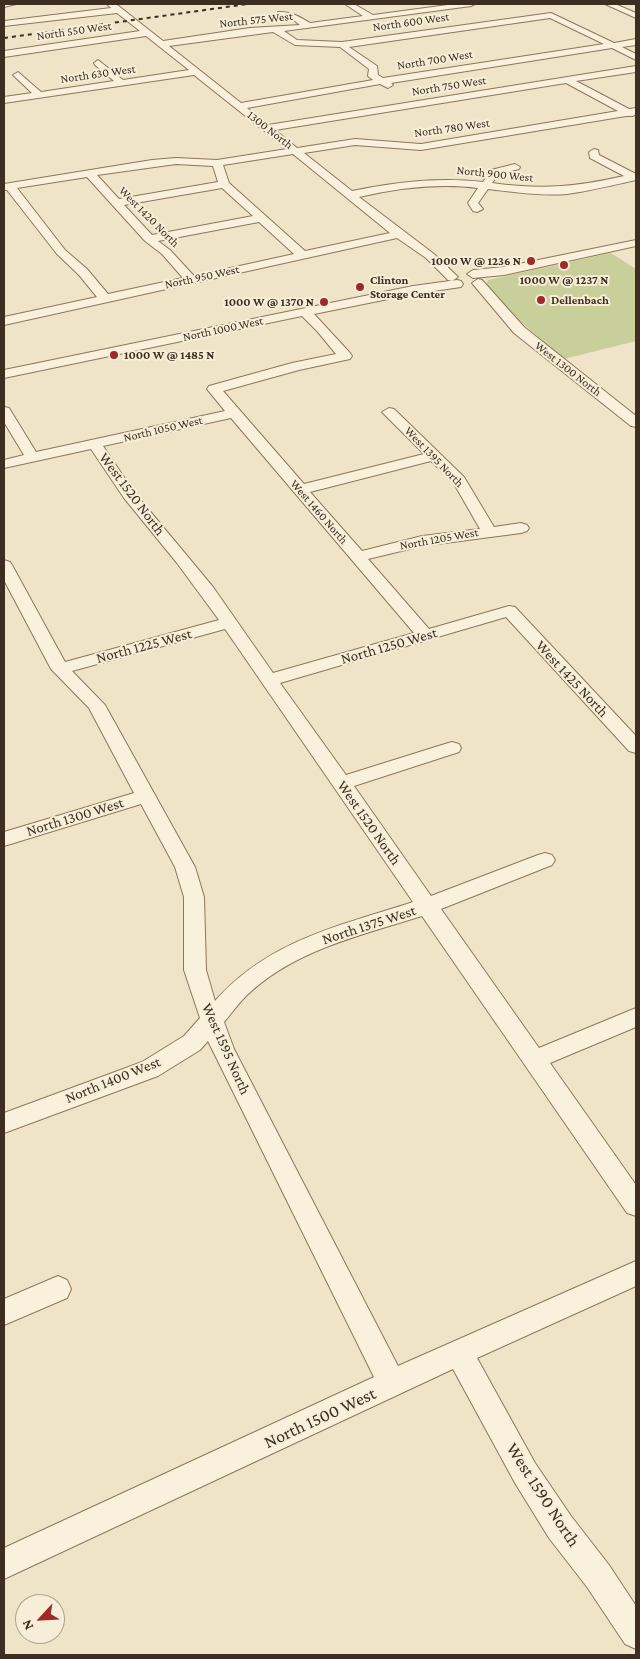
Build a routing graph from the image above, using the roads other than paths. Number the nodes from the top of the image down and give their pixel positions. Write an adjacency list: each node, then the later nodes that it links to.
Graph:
1 (12, 4): 5 (street)
2 (349, 4): 10 (street)
3 (471, 4): 6 (street, North 575 West)
4 (610, 4): 9 (street)
5 (4, 5)
6 (438, 6): 10 (street, North 575 West); 13 (street)
7 (115, 7): 11 (street); 16 (street, 1300 North)
8 (281, 14): 12 (street)
9 (636, 16)
10 (372, 18): 12 (street, North 575 West)
11 (4, 24)
12 (308, 26): 15 (street, North 575 West)
13 (476, 26): 20 (street, North 600 West); 21 (street, North 600 West)
14 (220, 29): 17 (street)
15 (275, 30): 17 (street, North 575 West); 20 (street, North 600 West)
16 (147, 33): 19 (street, 1300 North); 23 (street, North 550 West)
17 (229, 34): 19 (street, North 575 West)
18 (636, 42): 21 (street, North 700 West)
19 (162, 44): 30 (street, 1300 North)
20 (342, 45): 33 (street)
21 (612, 46): 24 (street, North 700 West); 25 (street)
22 (524, 49): 24 (street)
23 (4, 54)
24 (538, 57): 28 (street, North 700 West)
25 (636, 57)
26 (450, 60): 28 (street)
27 (98, 63): 34 (street)
28 (464, 68): 33 (street, North 700 West)
29 (636, 68): 32 (street, North 750 West)
30 (196, 72): 34 (street, North 630 West); 38 (street, 1300 North)
31 (18, 75): 35 (street)
32 (567, 80): 37 (street, North 750 West); 39 (street)
33 (381, 81): 37 (street); 38 (street, North 700 West)
34 (121, 83): 35 (street, North 630 West)
35 (39, 95): 36 (street, North 630 West)
36 (4, 100)
37 (418, 103): 41 (street, North 750 West)
38 (239, 106): 41 (street, 1300 North)
39 (631, 111): 40 (street); 43 (street, North 780 West)
40 (636, 118)
41 (267, 128): 44 (street, 1300 North)
42 (380, 131): 43 (street)
43 (371, 142): 44 (street, North 780 West)
44 (296, 151): 46 (street, North 780 West); 53 (street, 1300 North)
45 (594, 152): 49 (street)
46 (217, 164): 48 (street, North 780 West); 50 (street)
47 (515, 168): 51 (street)
48 (89, 174): 52 (street, North 780 West); 54 (street, West 1420 North)
49 (634, 177): 51 (street, North 900 West)
50 (224, 184): 54 (street); 56 (street)
51 (485, 186): 53 (street, North 900 West); 55 (street)
52 (7, 187): 65 (street)
53 (351, 195): 57 (street, 1300 North)
54 (115, 202): 58 (street, West 1420 North)
55 (477, 209)
56 (262, 218): 58 (street); 60 (street)
57 (399, 234): 60 (street, North 950 West); 61 (street, 1300 North)
58 (149, 239): 63 (street, West 1420 North)
59 (636, 243): 62 (street)
60 (301, 254): 63 (street, North 950 West)
61 (430, 256): 62 (street, 1300 North); 64 (street, 1300 North)
62 (475, 277): 64 (street, North 1000 West); 67 (street, West 1300 North)
63 (191, 280): 65 (street, North 950 West)
64 (455, 281): 66 (street, North 1000 West); 67 (street, West 1300 North)
65 (105, 298): 68 (street, North 950 West)
66 (305, 312): 69 (street, North 1000 West); 72 (street, West 1460 North)
67 (502, 312): 73 (street, West 1300 North)
68 (5, 318)
69 (4, 374)
70 (4, 411): 76 (street)
71 (389, 412): 75 (street, West 1395 North)
72 (234, 413): 74 (street, North 1050 West); 78 (street, West 1460 North)
73 (636, 423)
74 (95, 445): 76 (street, North 1050 West); 84 (street, West 1520 North)
75 (434, 456): 78 (street); 80 (street, West 1395 North)
76 (32, 457): 77 (street, North 1050 West)
77 (4, 464)
78 (300, 490): 81 (street, West 1460 North)
79 (521, 528): 80 (street, North 1205 West)
80 (489, 531): 81 (street, North 1205 West)
81 (357, 557): 85 (street, West 1460 North)
82 (5, 569): 86 (street, West 1595 North)
83 (509, 611): 85 (street, North 1250 West); 88 (street, West 1425 North)
84 (229, 623): 86 (street, North 1225 West); 87 (street, West 1520 North)
85 (425, 636): 87 (street, North 1250 West)
86 (60, 670): 91 (street, West 1595 North)
87 (269, 680): 90 (street, West 1520 North)
88 (636, 747)
89 (452, 748): 90 (street)
90 (341, 783): 94 (street, West 1520 North)
91 (146, 796): 92 (street, North 1300 West); 96 (street, West 1595 North)
92 (4, 839)
93 (545, 860): 94 (street, North 1375 West)
94 (427, 906): 96 (street, North 1375 West); 97 (street, West 1520 North)
95 (636, 1017): 97 (street)
96 (212, 1021): 98 (street, North 1400 West); 104 (street, West 1595 North)
97 (534, 1060): 99 (street, West 1520 North)
98 (4, 1123)
99 (636, 1205)
100 (636, 1273): 103 (street, North 1500 West)
101 (58, 1289): 102 (street)
102 (4, 1312)
103 (459, 1352): 104 (street, North 1500 West); 106 (street, West 1590 North)
104 (392, 1384): 105 (street, North 1500 West)
105 (4, 1564)
106 (636, 1633)

